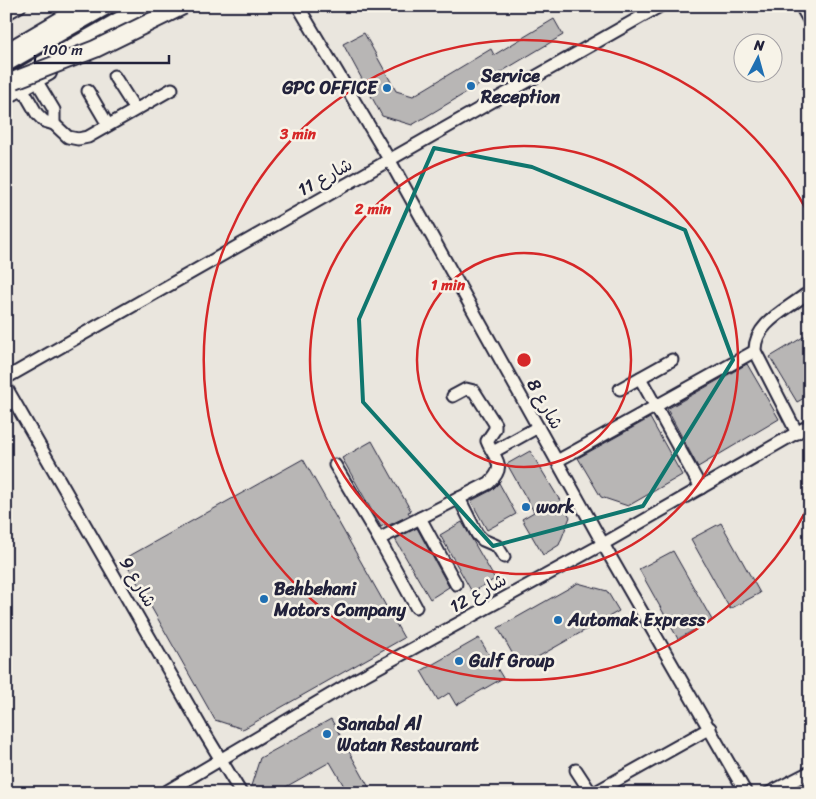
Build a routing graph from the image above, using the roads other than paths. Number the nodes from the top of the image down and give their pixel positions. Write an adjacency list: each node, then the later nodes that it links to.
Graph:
1 (20, 6): 10 (street)
2 (83, 6): 12 (main road)
3 (106, 6): 13 (highway)
4 (144, 6): 16 (highway, bridge)
5 (166, 6): 15 (main road)
6 (182, 6): 16 (highway, bridge)
7 (298, 6): 23 (street, شارع 8)
8 (660, 6): 23 (street, شارع 11)
9 (801, 6): 11 (street)
10 (6, 14)
11 (810, 22)
12 (6, 51)
13 (6, 63)
14 (114, 76): 20 (street)
15 (36, 80): 16 (main road); 21 (street)
16 (14, 84): 19 (main road); 21 (street)
17 (172, 89): 20 (street)
18 (88, 91): 22 (street)
19 (6, 97)
20 (134, 110): 22 (street)
21 (54, 124): 22 (street)
22 (108, 125)
23 (390, 161): 27 (street, شارع 11); 34 (street, شارع 8)
24 (805, 295): 25 (street)
25 (755, 351): 32 (street); 35 (street)
26 (672, 360): 28 (street)
27 (6, 378)
28 (640, 378): 30 (street); 32 (street)
29 (6, 387): 48 (street, شارع 9)
30 (620, 389)
31 (453, 396): 36 (street)
32 (655, 407): 37 (street); 39 (street)
33 (810, 425): 35 (street, شارع 12)
34 (538, 427): 36 (street); 37 (street, شارع 8)
35 (797, 432): 39 (street, شارع 12)
36 (493, 452): 40 (street)
37 (557, 461): 43 (street, شارع 8)
38 (335, 465): 42 (street)
39 (701, 488): 43 (street, شارع 12)
40 (459, 498): 41 (street); 44 (street)
41 (420, 518): 42 (street); 45 (street)
42 (379, 539): 46 (street)
43 (604, 544): 47 (street, شارع 8); 48 (street, شارع 12)
44 (504, 557)
45 (456, 584)
46 (416, 608)
47 (710, 728): 51 (street, شارع 8); 54 (street)
48 (223, 759): 52 (street, شارع 12); 53 (street, شارع 9)
49 (576, 770): 54 (street)
50 (810, 772): 55 (street)
51 (744, 792)
52 (164, 793)
53 (242, 793)
54 (593, 793)
55 (769, 793)

